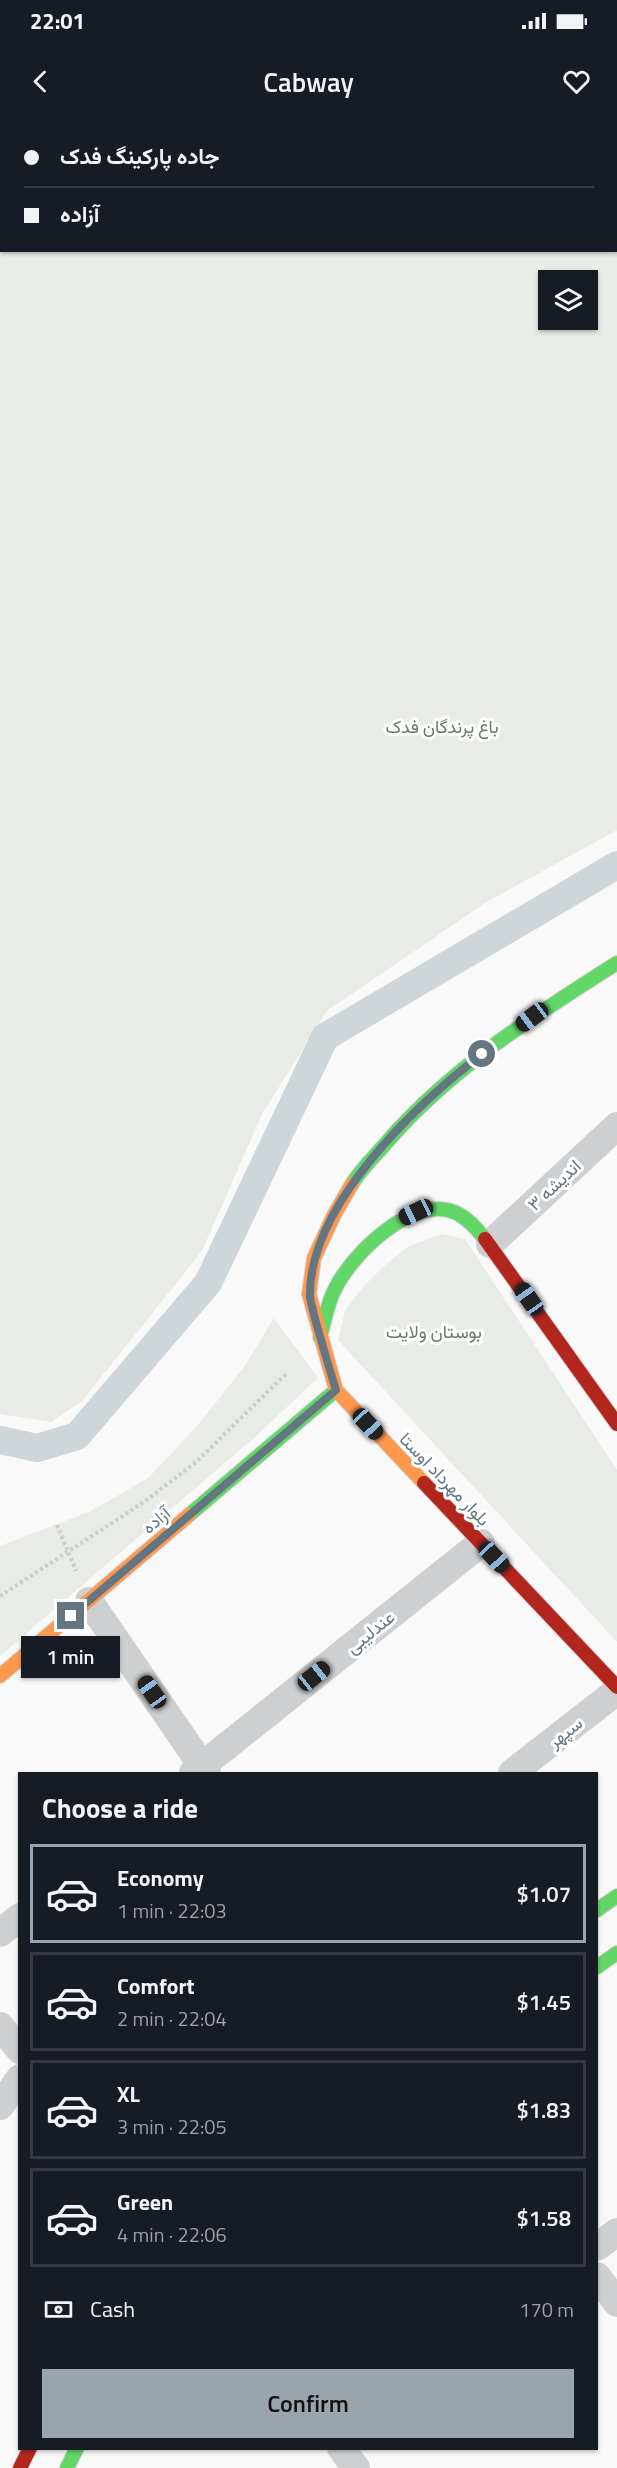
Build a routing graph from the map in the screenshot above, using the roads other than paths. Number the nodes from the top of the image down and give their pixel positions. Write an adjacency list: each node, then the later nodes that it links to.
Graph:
1 (617, 963): 4 (main road, بلوار مهرداد اوستا)
2 (617, 1126): 3 (street, اندیشه ۳)
3 (490, 1244): 4 (main road); 6 (main road)
4 (320, 1337): 5 (main road, بلوار مهرداد اوستا)
5 (336, 1390): 7 (main road, بلوار مهرداد اوستا); 8 (main road, آزاده)
6 (614, 1411)
7 (481, 1543): 10 (main road, بلوار مهرداد اوستا); 11 (street, عندلیبی)
8 (89, 1601): 9 (main road, آزاده); 11 (street)
9 (0, 1676)
10 (617, 1689): 12 (street, سپهر)
11 (201, 1770)
12 (513, 1772)
13 (617, 1896): 14 (main road)
14 (598, 1909)
15 (18, 1919): 16 (street)
16 (0, 1933)
17 (617, 1953): 18 (main road)
18 (598, 1966)
19 (0, 2026): 20 (street)
20 (18, 2048)
21 (18, 2081): 22 (street)
22 (0, 2106)
23 (617, 2232): 24 (street)
24 (598, 2246)
25 (598, 2278): 26 (street)
26 (617, 2303)
27 (29, 2450): 30 (main road)
28 (76, 2450): 31 (main road)
29 (342, 2450): 32 (street)
30 (20, 2468)
31 (67, 2468)
32 (356, 2468)

